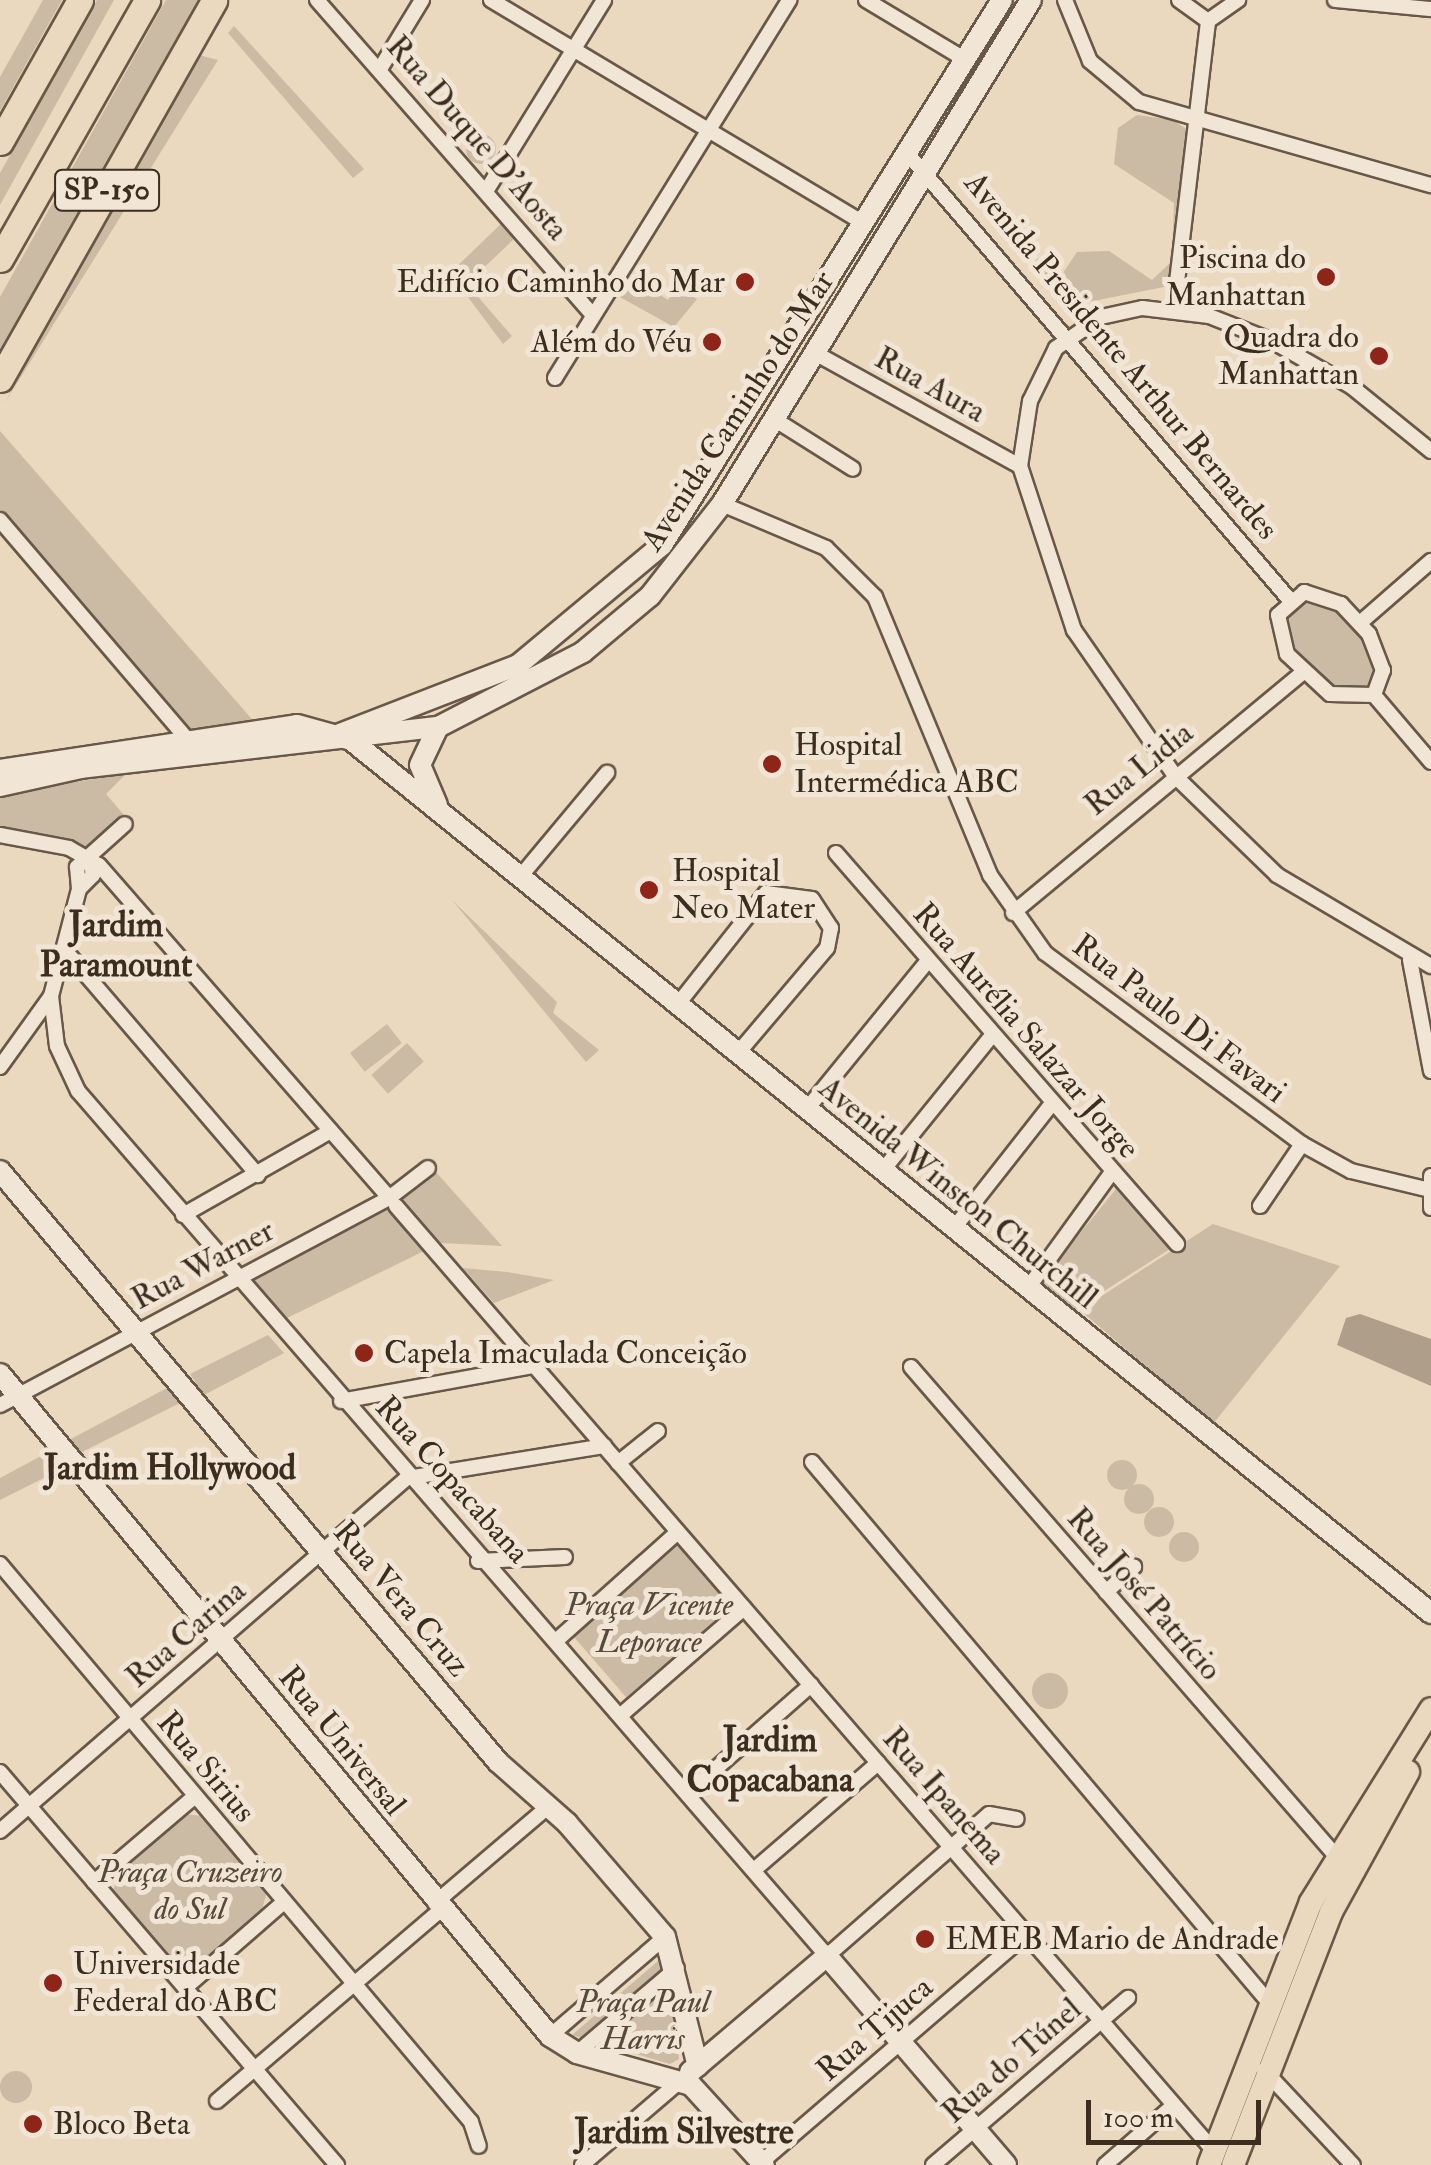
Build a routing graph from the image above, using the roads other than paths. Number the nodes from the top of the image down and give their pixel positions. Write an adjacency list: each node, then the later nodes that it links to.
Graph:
1 (80, 0): 25 (highway)
2 (130, 0): 31 (highway, SP-150)
3 (147, 0): 32 (highway, SP-150)
4 (214, 0): 38 (highway, SP-150)
5 (318, 0): 22 (street, Rua Duque D'Aosta)
6 (422, 0): 22 (street)
7 (492, 0): 20 (street)
8 (604, 0): 20 (street)
9 (789, 0): 24 (street)
10 (866, 0): 21 (street)
11 (1002, 0): 21 (main road, Avenida Caminho do Mar)
12 (1030, 0): 27 (main road, Avenida Caminho do Mar)
13 (1065, 0): 23 (street)
14 (1179, 0): 19 (street)
15 (1238, 0): 19 (street)
16 (1335, 0): 17 (street)
17 (1361, 2): 18 (street)
18 (1431, 9)
19 (1208, 21): 23 (street)
20 (573, 50): 24 (street); 29 (street)
21 (966, 60): 26 (main road, Avenida Caminho do Mar)
22 (380, 68): 29 (street, Rua Duque D'Aosta)
23 (1194, 120): 28 (street); 33 (street)
24 (707, 130): 30 (street); 34 (street)
25 (0, 142)
26 (908, 154): 27 (street, Avenida Presidente Arthur Bernardes); 30 (main road, Avenida Caminho do Mar)
27 (927, 169): 35 (street, Avenida Presidente Arthur Bernardes); 36 (main road, Avenida Caminho do Mar)
28 (1431, 185)
29 (488, 188): 34 (street, Rua Duque D'Aosta)
30 (864, 224): 42 (main road, Avenida Caminho do Mar)
31 (0, 228)
32 (0, 258)
33 (1174, 308): 35 (street); 40 (street)
34 (592, 314): 37 (street)
35 (1070, 337): 41 (street); 47 (street, Avenida Presidente Arthur Bernardes)
36 (815, 353): 39 (main road, Avenida Caminho do Mar); 41 (street, Rua Aura)
37 (556, 378)
38 (0, 379)
39 (774, 419): 43 (street); 44 (main road, Avenida Caminho do Mar)
40 (1431, 451)
41 (1020, 466): 60 (street)
42 (711, 469): 44 (main road); 53 (main road, Avenida Caminho do Mar)
43 (853, 469)
44 (722, 504): 51 (main road, Avenida Caminho do Mar); 68 (street, Rua Paulo Di Favari)
45 (0, 520): 52 (street)
46 (1431, 562): 48 (street)
47 (1288, 598): 48 (street); 49 (street)
48 (1361, 622): 50 (street)
49 (1302, 673): 50 (street); 60 (street, Rua Lidia)
50 (1374, 696): 54 (street)
51 (438, 728): 53 (main road, Avenida Caminho do Mar); 55 (main road)
52 (186, 738): 53 (main road, Avenida Caminho do Mar); 57 (main road, Avenida Caminho do Mar)
53 (340, 738): 58 (main road, Avenida Winston Churchill); 61 (main road, Avenida Caminho do Mar)
54 (1425, 744): 56 (street)
55 (421, 759): 58 (main road); 62 (main road, Avenida Winston Churchill)
56 (1431, 762)
57 (0, 770)
58 (388, 771): 62 (main road, Avenida Winston Churchill)
59 (608, 773): 67 (street)
60 (1175, 776): 68 (street, Rua Lidia); 70 (street)
61 (0, 786)
62 (448, 818): 67 (main road, Avenida Winston Churchill)
63 (125, 824): 66 (street)
64 (0, 835): 66 (street)
65 (836, 853): 71 (street, Rua Aurélia Salazar Jorge)
66 (90, 857): 69 (street); 83 (street, Rua Ipanema)
67 (520, 877): 74 (main road, Avenida Winston Churchill)
68 (1013, 913): 84 (street, Rua Paulo Di Favari)
69 (64, 949): 73 (street); 89 (street)
70 (1410, 960): 72 (street); 80 (street)
71 (927, 962): 76 (street, Rua Aurélia Salazar Jorge); 82 (street)
72 (1431, 966)
73 (51, 996): 75 (street, Rua Copacabana); 77 (street)
74 (678, 1004): 78 (main road, Avenida Winston Churchill); 78 (street)
75 (53, 1028): 77 (street); 94 (street, Rua Copacabana)
76 (989, 1039): 81 (street, Rua Aurélia Salazar Jorge); 87 (street)
77 (27, 1041): 79 (street)
78 (738, 1053): 82 (main road, Avenida Winston Churchill)
79 (0, 1067)
80 (1431, 1070)
81 (1050, 1106): 88 (street, Rua Aurélia Salazar Jorge); 95 (street)
82 (807, 1109): 87 (main road, Avenida Winston Churchill)
83 (331, 1131): 89 (street); 91 (street, Rua Ipanema)
84 (1302, 1144): 90 (street, Rua Paulo Di Favari); 92 (street)
85 (428, 1168): 91 (street, Rua Warner)
86 (0, 1170): 99 (main road, Rua Vera Cruz)
87 (883, 1170): 95 (main road, Avenida Winston Churchill)
88 (1112, 1172): 96 (street, Rua Aurélia Salazar Jorge); 98 (street)
89 (258, 1175): 94 (street)
90 (1429, 1183): 93 (street)
91 (392, 1202): 97 (street, Rua Warner); 100 (street, Rua Ipanema)
92 (1260, 1206)
93 (1431, 1208)
94 (183, 1216): 97 (street, Rua Copacabana)
95 (954, 1228): 98 (main road, Avenida Winston Churchill)
96 (1176, 1244)
97 (236, 1278): 99 (street, Rua Warner); 104 (street, Rua Copacabana)
98 (1028, 1288): 118 (main road, Avenida Winston Churchill)
99 (136, 1332): 103 (street, Rua Warner); 111 (main road, Rua Vera Cruz)
100 (534, 1366): 104 (street); 106 (street, Rua Ipanema)
101 (911, 1367): 116 (street, Rua José Patrício)
102 (0, 1374): 103 (main road, Rua Universal)
103 (9, 1400): 119 (main road, Rua Universal)
104 (341, 1401): 109 (street, Rua Copacabana)
105 (658, 1431): 108 (street)
106 (604, 1446): 108 (street, Rua Ipanema); 109 (street)
107 (812, 1462): 147 (street)
108 (618, 1463): 110 (street, Rua Ipanema)
109 (407, 1478): 111 (street, Rua Carina); 113 (street, Rua Copacabana)
110 (678, 1532): 117 (street, Rua Ipanema); 120 (street)
111 (321, 1551): 119 (street, Rua Carina); 131 (main road, Rua Vera Cruz)
112 (566, 1556): 113 (street)
113 (478, 1561): 120 (street, Rua Copacabana)
114 (1, 1567): 124 (street, Rua Sirius)
115 (1134, 1567): 116 (street)
116 (1106, 1592): 135 (street, Rua José Patrício)
117 (744, 1608): 121 (street, Rua Ipanema); 123 (street)
118 (1431, 1614)
119 (221, 1640): 124 (street, Rua Carina); 139 (main road, Rua Universal)
120 (558, 1640): 123 (street, Rua Copacabana)
121 (811, 1685): 126 (street, Rua Ipanema); 128 (street)
122 (1431, 1710): 135 (main road)
123 (621, 1715): 128 (street, Rua Copacabana)
124 (130, 1719): 129 (street, Rua Sirius); 130 (street, Rua Carina)
125 (1431, 1733): 153 (main road)
126 (878, 1763): 134 (street, Rua Ipanema); 136 (street)
127 (0, 1772): 130 (street)
128 (688, 1793): 136 (street, Rua Copacabana)
129 (195, 1796): 137 (street); 138 (street, Rua Sirius)
130 (29, 1806): 133 (street, Rua Carina); 137 (street)
131 (550, 1806): 139 (street); 141 (main road, Rua Vera Cruz)
132 (1017, 1818): 134 (street)
133 (0, 1830)
134 (950, 1845): 140 (street, Rua Ipanema); 142 (street)
135 (1336, 1856): 147 (main road)
136 (754, 1870): 142 (street, Rua Copacabana)
137 (94, 1882): 145 (street)
138 (284, 1902): 144 (street, Rua Sirius); 145 (street)
139 (438, 1906): 144 (street); 149 (main road, Rua Universal)
140 (1027, 1934): 148 (street, Rua Ipanema); 150 (street, Rua Tijuca)
141 (664, 1937): 143 (main road, Rua Vera Cruz); 149 (street)
142 (827, 1956): 150 (main road, Rua Copacabana); 152 (main road)
143 (678, 1968): 151 (street); 152 (main road, Rua Vera Cruz)
144 (353, 1985): 154 (street); 159 (street, Rua Sirius)
145 (185, 1988): 154 (street)
146 (1128, 1998): 148 (street, Rua do Túnel)
147 (1270, 2005): 153 (main road)
148 (1101, 2021): 157 (street, Rua Ipanema); 158 (street, Rua do Túnel)
149 (550, 2036): 151 (main road, Rua Universal)
150 (902, 2043): 158 (main road, Rua Copacabana); 161 (street, Rua Tijuca)
151 (577, 2053): 155 (main road, Rua Universal)
152 (698, 2066): 155 (main road)
153 (1259, 2067): 160 (main road); 167 (main road); 168 (street)
154 (254, 2069): 156 (street); 162 (street)
155 (681, 2080): 161 (main road); 163 (street)
156 (217, 2101)
157 (1174, 2105): 160 (street, Rua Ipanema); 166 (street)
158 (975, 2129): 164 (street, Rua do Túnel); 165 (main road, Rua Copacabana)
159 (479, 2146)
160 (1211, 2158)
161 (761, 2164)
162 (336, 2165)
163 (582, 2165)
164 (933, 2165)
165 (1006, 2165)
166 (1105, 2165)
167 (1233, 2165)
168 (1353, 2165)

